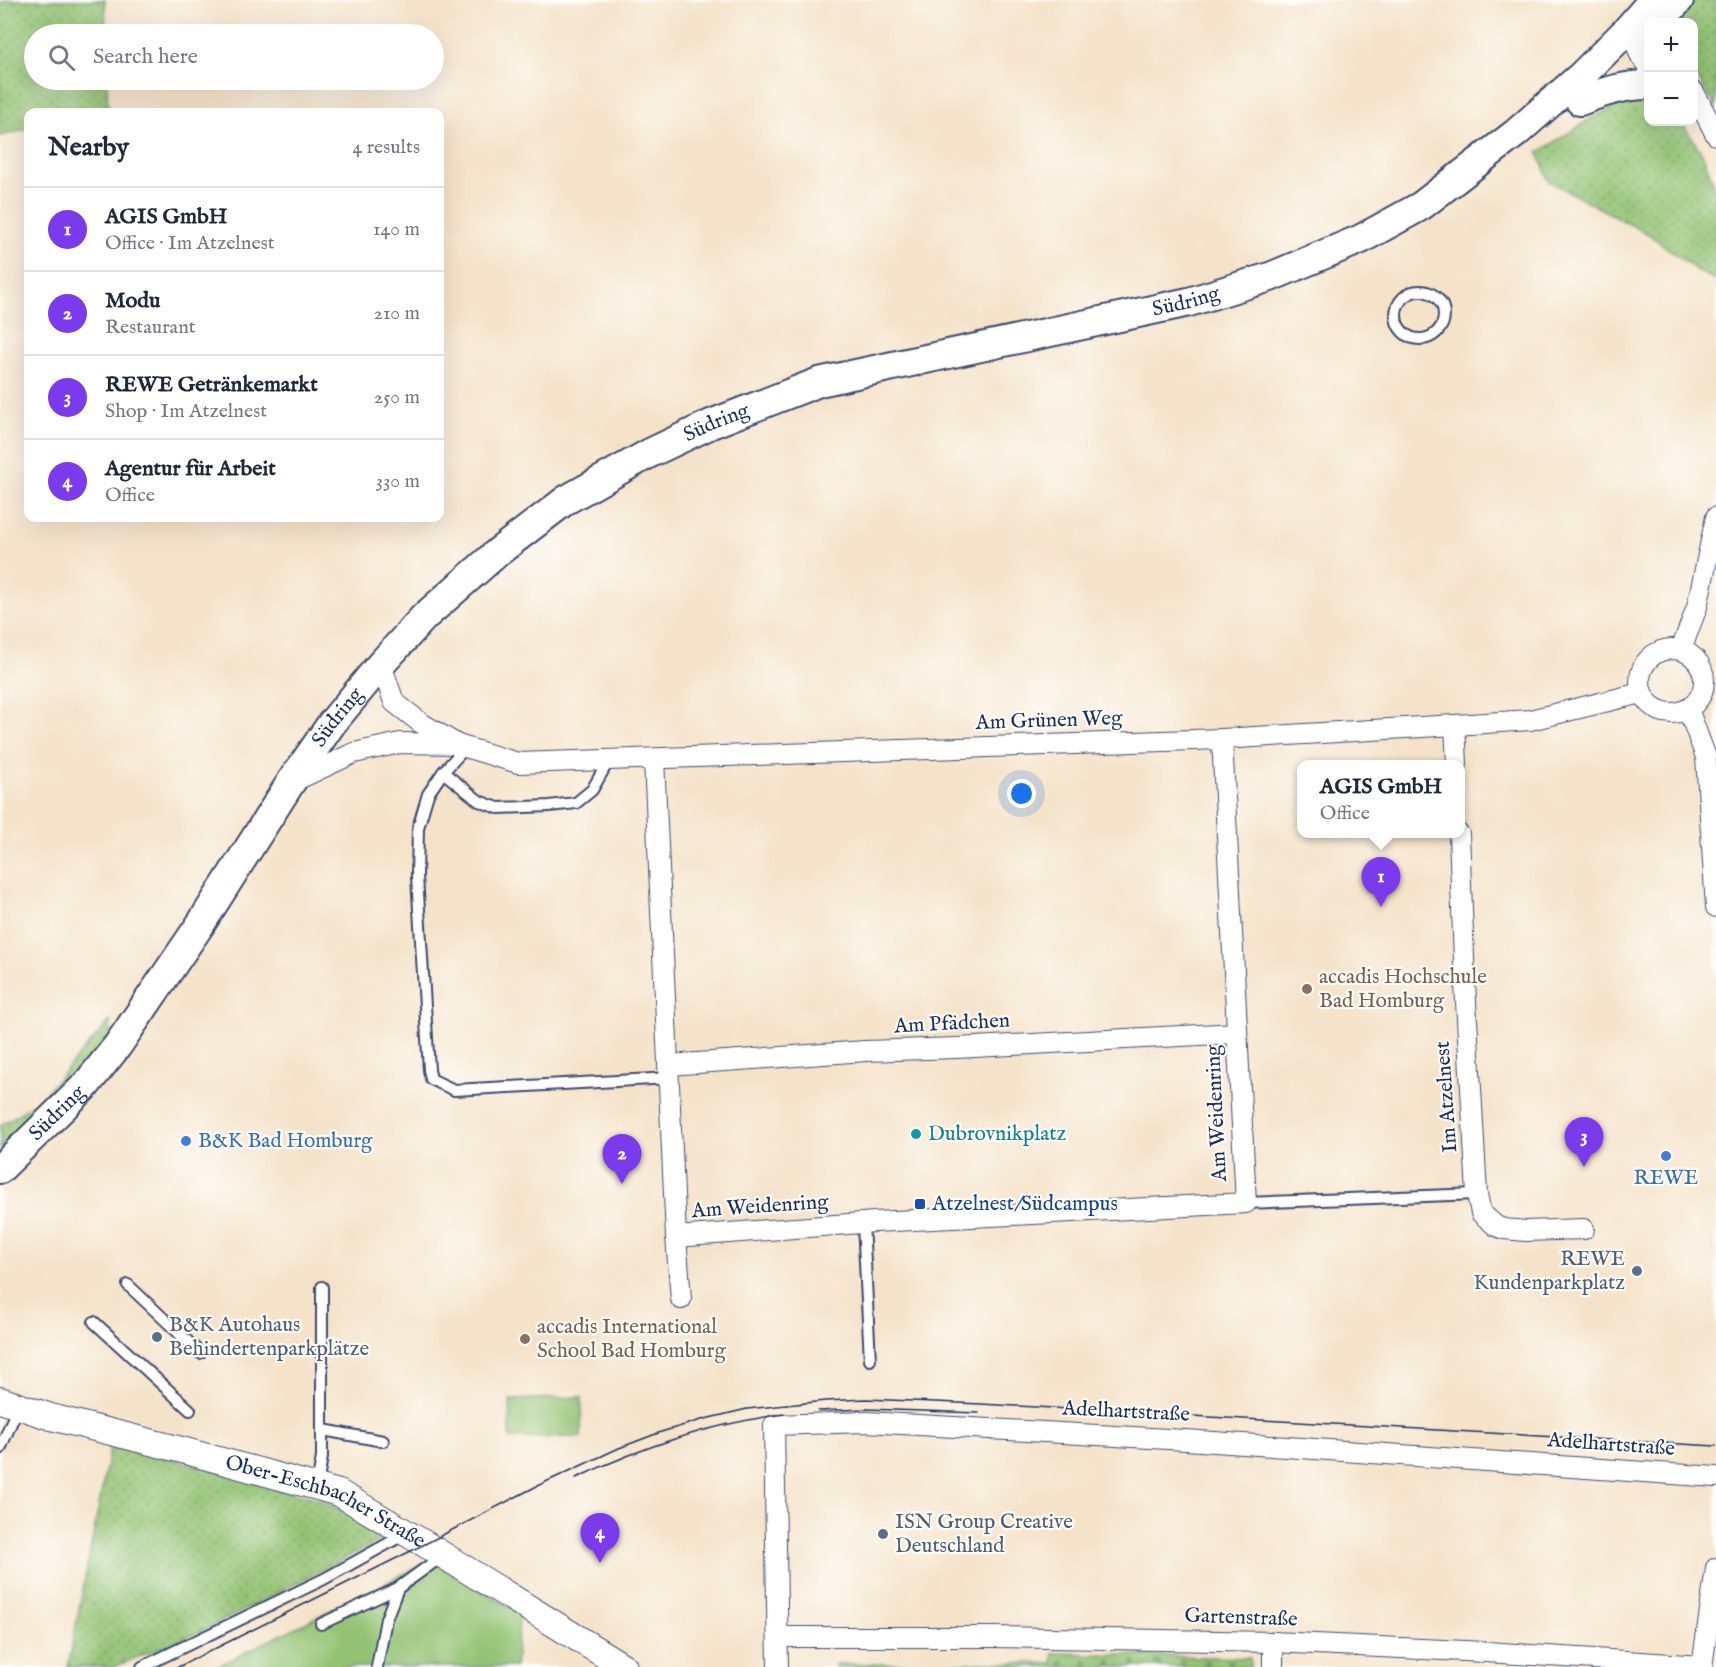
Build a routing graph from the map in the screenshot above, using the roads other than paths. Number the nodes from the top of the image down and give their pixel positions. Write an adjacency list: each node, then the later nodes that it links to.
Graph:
1 (1653, 0): 4 (main road, Südring)
2 (1658, 0): 5 (street)
3 (1679, 0): 6 (main road)
4 (1649, 18)
5 (1651, 18)
6 (1662, 18)
7 (1644, 37): 10 (main road); 14 (main road, Südring)
8 (1644, 85): 10 (main road)
9 (1698, 100): 12 (street)
10 (1580, 101): 14 (main road)
11 (1698, 123): 13 (street)
12 (1716, 135)
13 (1716, 148)
14 (1421, 206): 18 (main road, Südring)
15 (1430, 338): 15 (lane)
16 (1716, 517): 17 (street)
17 (1681, 650): 19 (street); 20 (street)
18 (381, 664): 23 (street, Am Grünen Weg); 28 (main road, Südring)
19 (1641, 693): 20 (street); 21 (street, Am Grünen Weg)
20 (1688, 709): 30 (street)
21 (1455, 725): 22 (street, Am Grünen Weg); 26 (street)
22 (1222, 739): 24 (street, Am Grünen Weg); 31 (street, Am Weidenring)
23 (462, 746): 25 (street, Am Grünen Weg); 27 (lane); 28 (street, Am Grünen Weg)
24 (654, 759): 25 (street, Am Grünen Weg); 32 (street, Am Weidenring)
25 (609, 760): 27 (lane)
26 (1457, 760)
27 (443, 772): 32 (lane)
28 (291, 782): 33 (main road, Südring)
29 (1459, 838): 34 (street, Im Atzelnest)
30 (1716, 907)
31 (1237, 1033): 32 (street, Am Pfädchen); 35 (street, Am Weidenring)
32 (669, 1071): 38 (street, Am Weidenring)
33 (0, 1169)
34 (1477, 1194): 35 (lane); 37 (street, Im Atzelnest)
35 (1246, 1203): 36 (street, Am Weidenring)
36 (863, 1223): 38 (street, Am Weidenring); 44 (lane)
37 (1584, 1229)
38 (676, 1237): 41 (street, Am Weidenring)
39 (128, 1285): 43 (lane)
40 (322, 1287): 47 (lane)
41 (681, 1299)
42 (94, 1322): 46 (lane)
43 (200, 1353)
44 (870, 1360)
45 (9, 1403): 49 (lane); 51 (street, Ober-Eschbacher Straße)
46 (190, 1410)
47 (322, 1430): 48 (lane); 51 (lane)
48 (383, 1441)
49 (0, 1449)
50 (1716, 1477): 57 (street, Adelhartstraße)
51 (317, 1487): 52 (street, Ober-Eschbacher Straße)
52 (407, 1533): 53 (street, Ober-Eschbacher Straße); 59 (lane)
53 (449, 1559): 55 (lane); 61 (street, Ober-Eschbacher Straße)
54 (1716, 1568): 64 (street)
55 (398, 1588): 56 (lane); 60 (lane)
56 (321, 1624)
57 (778, 1637): 58 (street, Gartenstraße); 62 (street, Adelhartstraße)
58 (1273, 1642): 63 (street); 64 (street, Gartenstraße)
59 (142, 1667)
60 (377, 1667)
61 (624, 1667)
62 (778, 1667)
63 (1273, 1667)
64 (1702, 1667)

